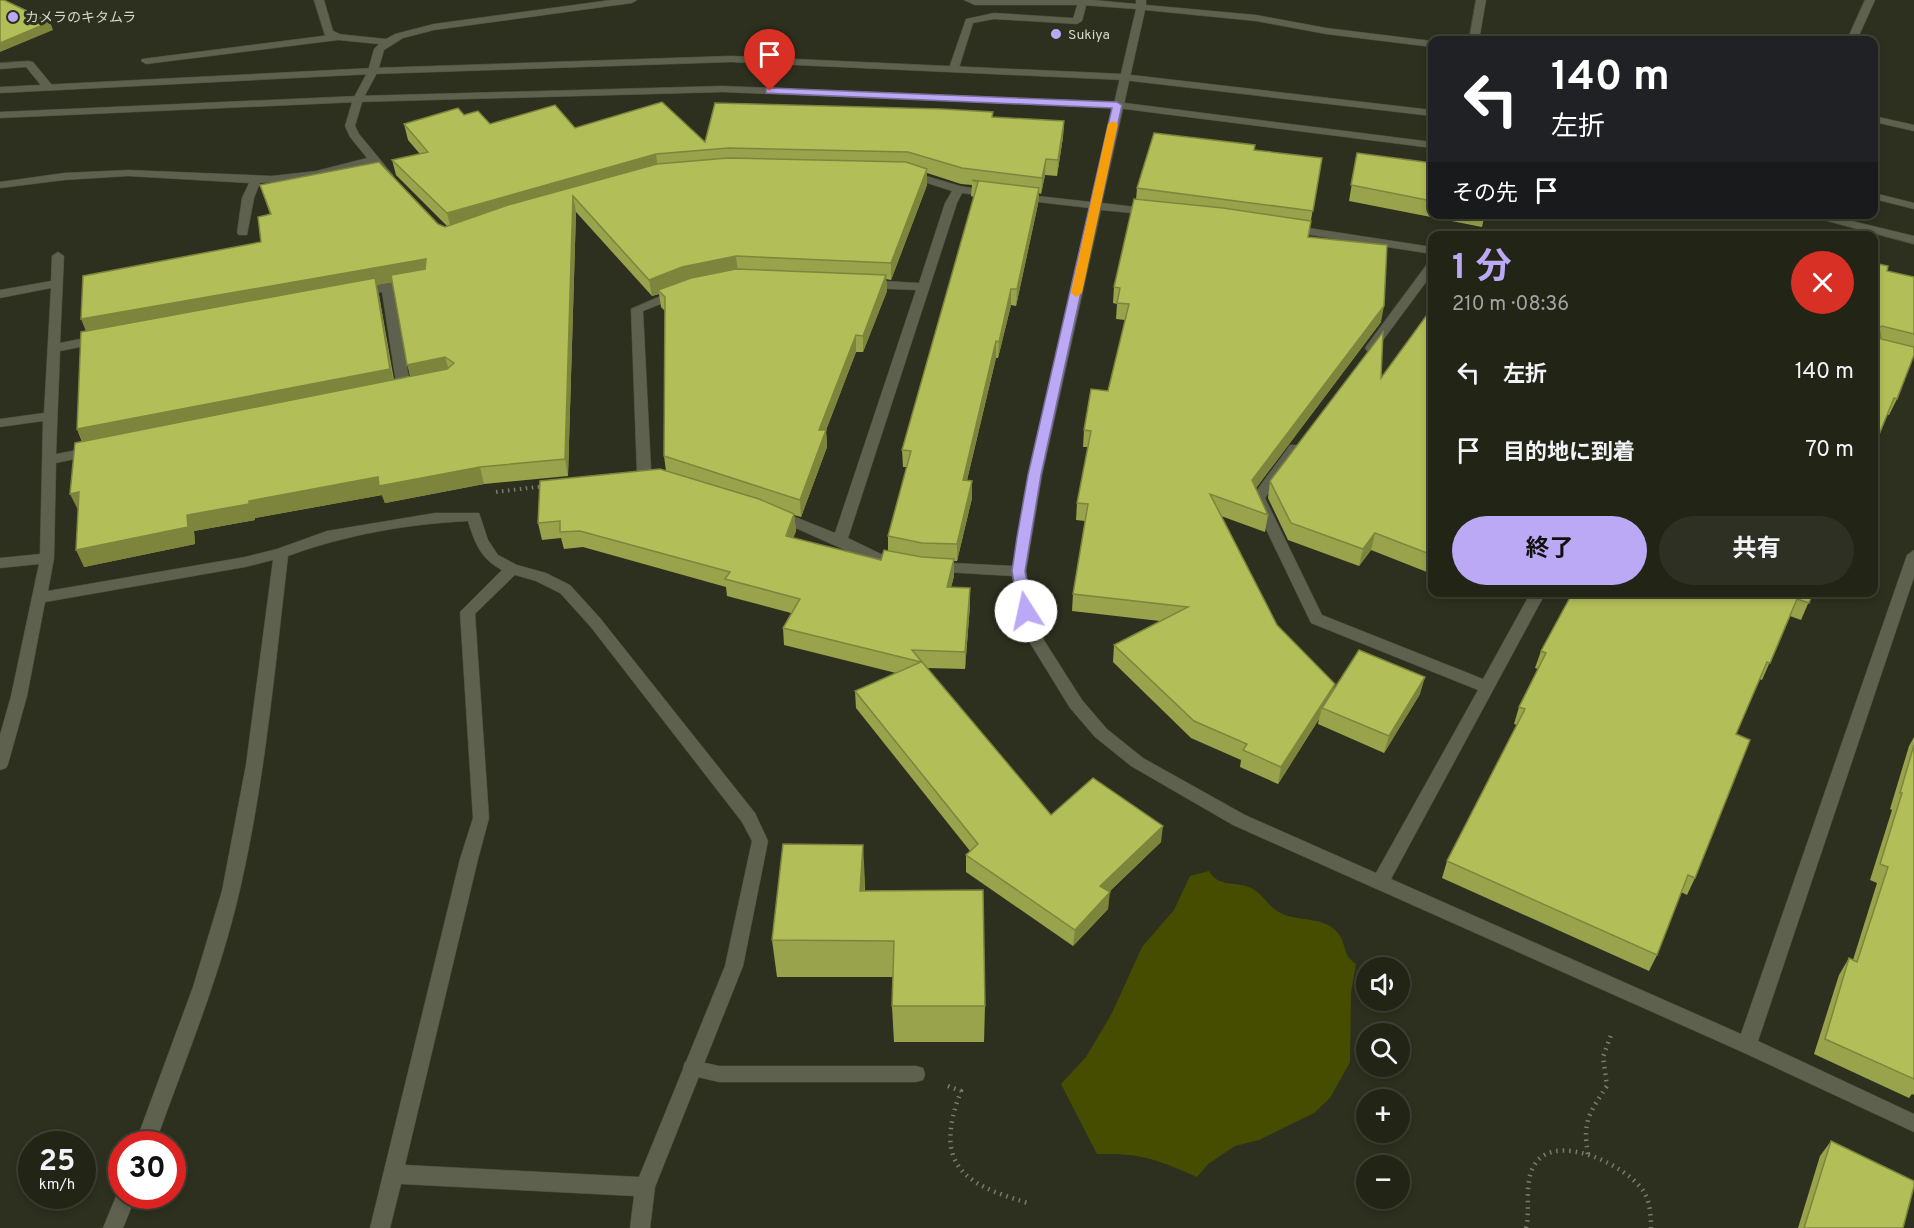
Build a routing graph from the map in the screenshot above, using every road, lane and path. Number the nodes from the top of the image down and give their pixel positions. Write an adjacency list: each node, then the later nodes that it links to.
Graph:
1 (319, 0): 10 (street)
2 (632, 0): 11 (street)
3 (969, 0): 6 (street)
4 (1481, 0): 8 (street)
5 (1870, 0): 9 (street)
6 (1082, 3): 7 (street); 15 (street)
7 (1141, 3): 12 (street); 17 (street)
8 (1475, 36)
9 (1854, 36)
10 (338, 37): 11 (street); 13 (street)
11 (387, 42): 16 (street)
12 (1428, 44)
13 (146, 62)
14 (0, 66): 18 (street)
15 (954, 68): 16 (street); 17 (street)
16 (373, 71): 18 (street); 20 (street)
17 (1123, 77): 21 (street); 22 (street)
18 (48, 87): 19 (street)
19 (0, 90)
20 (358, 99): 21 (street); 23 (street); 27 (street)
21 (1117, 105): 26 (street); 34 (street)
22 (1428, 113)
23 (0, 115)
24 (1878, 120): 25 (street)
25 (1914, 128)
26 (1428, 144)
27 (374, 159): 29 (street); 31 (street)
28 (896, 173): 32 (street)
29 (256, 180): 30 (street); 41 (street)
30 (0, 184)
31 (400, 189)
32 (959, 189): 34 (street); 49 (street)
33 (1878, 197): 35 (street)
34 (1096, 206): 36 (street); 75 (street)
35 (1914, 206)
36 (1164, 213)
37 (1827, 219): 39 (street)
38 (1275, 227): 43 (street)
39 (1877, 231)
40 (1878, 231): 42 (street)
41 (243, 232)
42 (1914, 240)
43 (1428, 250)
44 (58, 256): 47 (street)
45 (1428, 271): 56 (street)
46 (425, 280): 50 (street)
47 (57, 283): 52 (street); 55 (street)
48 (854, 284): 49 (street)
49 (924, 287): 69 (street)
50 (387, 288): 53 (street); 57 (street)
51 (689, 289): 64 (street)
52 (0, 294)
53 (341, 296)
54 (111, 337): 55 (street)
55 (53, 348): 58 (street)
56 (1363, 359)
57 (404, 389)
58 (50, 416): 59 (street); 62 (street)
59 (0, 423)
60 (1306, 433): 78 (street)
61 (106, 449): 62 (street)
62 (49, 460): 72 (street)
63 (496, 482): 66 (path)
64 (677, 483)
65 (553, 485): 66 (path)
66 (496, 492): 68 (path)
67 (767, 510): 69 (street)
68 (474, 516): 70 (street); 74 (street)
69 (840, 540): 75 (street)
70 (281, 554): 77 (street); 86 (street)
71 (1914, 555): 82 (street)
72 (47, 558): 73 (street); 77 (street)
73 (0, 563)
74 (512, 569): 83 (street); 88 (street)
75 (1019, 571): 80 (street)
76 (1536, 597): 78 (street)
77 (40, 598): 79 (street)
78 (1487, 687): 80 (street)
79 (0, 764)
80 (1381, 881): 82 (street)
81 (1611, 1035): 87 (path)
82 (1747, 1045): 85 (street)
83 (692, 1068): 84 (street); 89 (street)
84 (916, 1074): 90 (path)
85 (1914, 1123)
86 (150, 1131)
87 (1588, 1154): 95 (path); 96 (path)
88 (395, 1174): 89 (street); 93 (street)
89 (645, 1187): 94 (street)
90 (1028, 1203)
91 (121, 1209): 92 (street)
92 (113, 1228)
93 (380, 1228)
94 (640, 1228)
95 (1526, 1228)
96 (1651, 1228)

